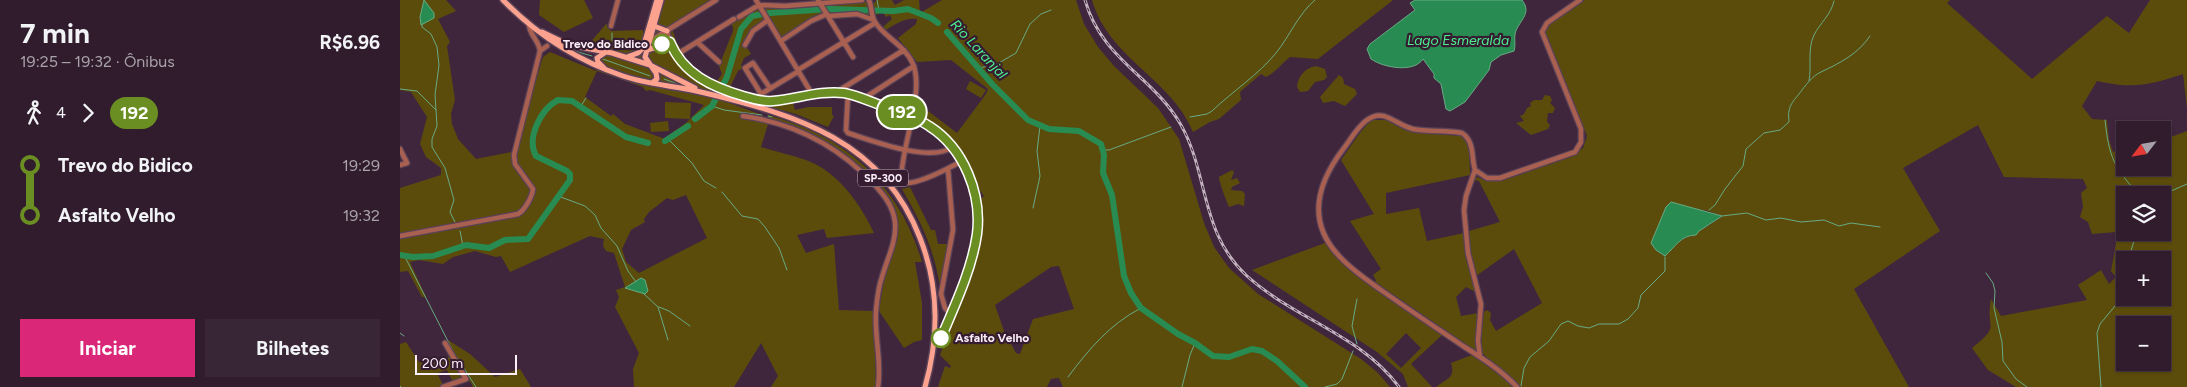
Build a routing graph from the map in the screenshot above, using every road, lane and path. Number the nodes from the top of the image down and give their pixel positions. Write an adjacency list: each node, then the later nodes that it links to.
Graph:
1 (503, 0): 19 (main road, SP-300)
2 (618, 0): 21 (street)
3 (656, 0): 20 (main road)
4 (661, 0): 16 (main road)
5 (716, 0): 22 (street)
6 (787, 0): 12 (street)
7 (862, 0): 9 (street)
8 (1580, 0): 60 (street)
9 (820, 2): 12 (street); 13 (street)
10 (870, 3): 18 (street)
11 (759, 5): 12 (street); 14 (street); 15 (street)
12 (778, 5)
13 (827, 14): 18 (street); 24 (street); 27 (street)
14 (739, 17)
15 (767, 18): 24 (street); 28 (street)
16 (657, 19): 20 (main road); 22 (main road)
17 (734, 19): 26 (street)
18 (875, 22): 27 (street); 30 (street)
19 (529, 24): 31 (street); 33 (main road, SP-300); 40 (main road, SP-300)
20 (653, 25): 22 (main road); 23 (main road); 35 (main road)
21 (611, 26)
22 (667, 31): 23 (street); 25 (street)
23 (650, 41): 32 (main road)
24 (781, 41): 41 (street)
25 (670, 42): 32 (main road); 34 (street)
26 (697, 42): 34 (street); 37 (street)
27 (844, 42): 36 (street); 41 (street)
28 (745, 44)
29 (548, 46): 31 (street)
30 (904, 50): 39 (street); 43 (street)
31 (540, 51): 61 (street)
32 (647, 51): 38 (main road)
33 (606, 52): 35 (main road, SP-300); 40 (main road)
34 (676, 55): 47 (street)
35 (626, 57): 38 (main road, SP-300)
36 (853, 57)
37 (719, 62)
38 (650, 65): 42 (main road); 45 (main road, SP-300)
39 (914, 66): 49 (street); 52 (street)
40 (605, 69): 42 (main road, SP-300)
41 (799, 71): 44 (street); 47 (street)
42 (652, 83): 45 (main road, SP-300)
43 (846, 86): 46 (street); 48 (street)
44 (770, 88): 44 (street)
45 (706, 93): 50 (main road, SP-300)
46 (835, 93): 47 (street); 48 (street)
47 (812, 94)
48 (846, 94): 49 (street); 56 (street)
49 (863, 99): 52 (street)
50 (766, 110): 53 (street); 68 (main road, SP-300)
51 (743, 116): 53 (street)
52 (912, 117): 54 (street); 56 (street)
53 (764, 119): 67 (street)
54 (953, 147): 56 (street); 57 (street)
55 (400, 149): 58 (street)
56 (906, 149): 59 (street)
57 (962, 161): 59 (street); 62 (street)
58 (400, 165)
59 (948, 169): 62 (street)
60 (1475, 170): 65 (street); 65 (street)
61 (400, 236)
62 (951, 314): 64 (street)
63 (445, 343): 66 (street)
64 (939, 343)
65 (1480, 357): 69 (street)
66 (443, 387)
67 (878, 387)
68 (925, 387)
69 (1516, 387)

